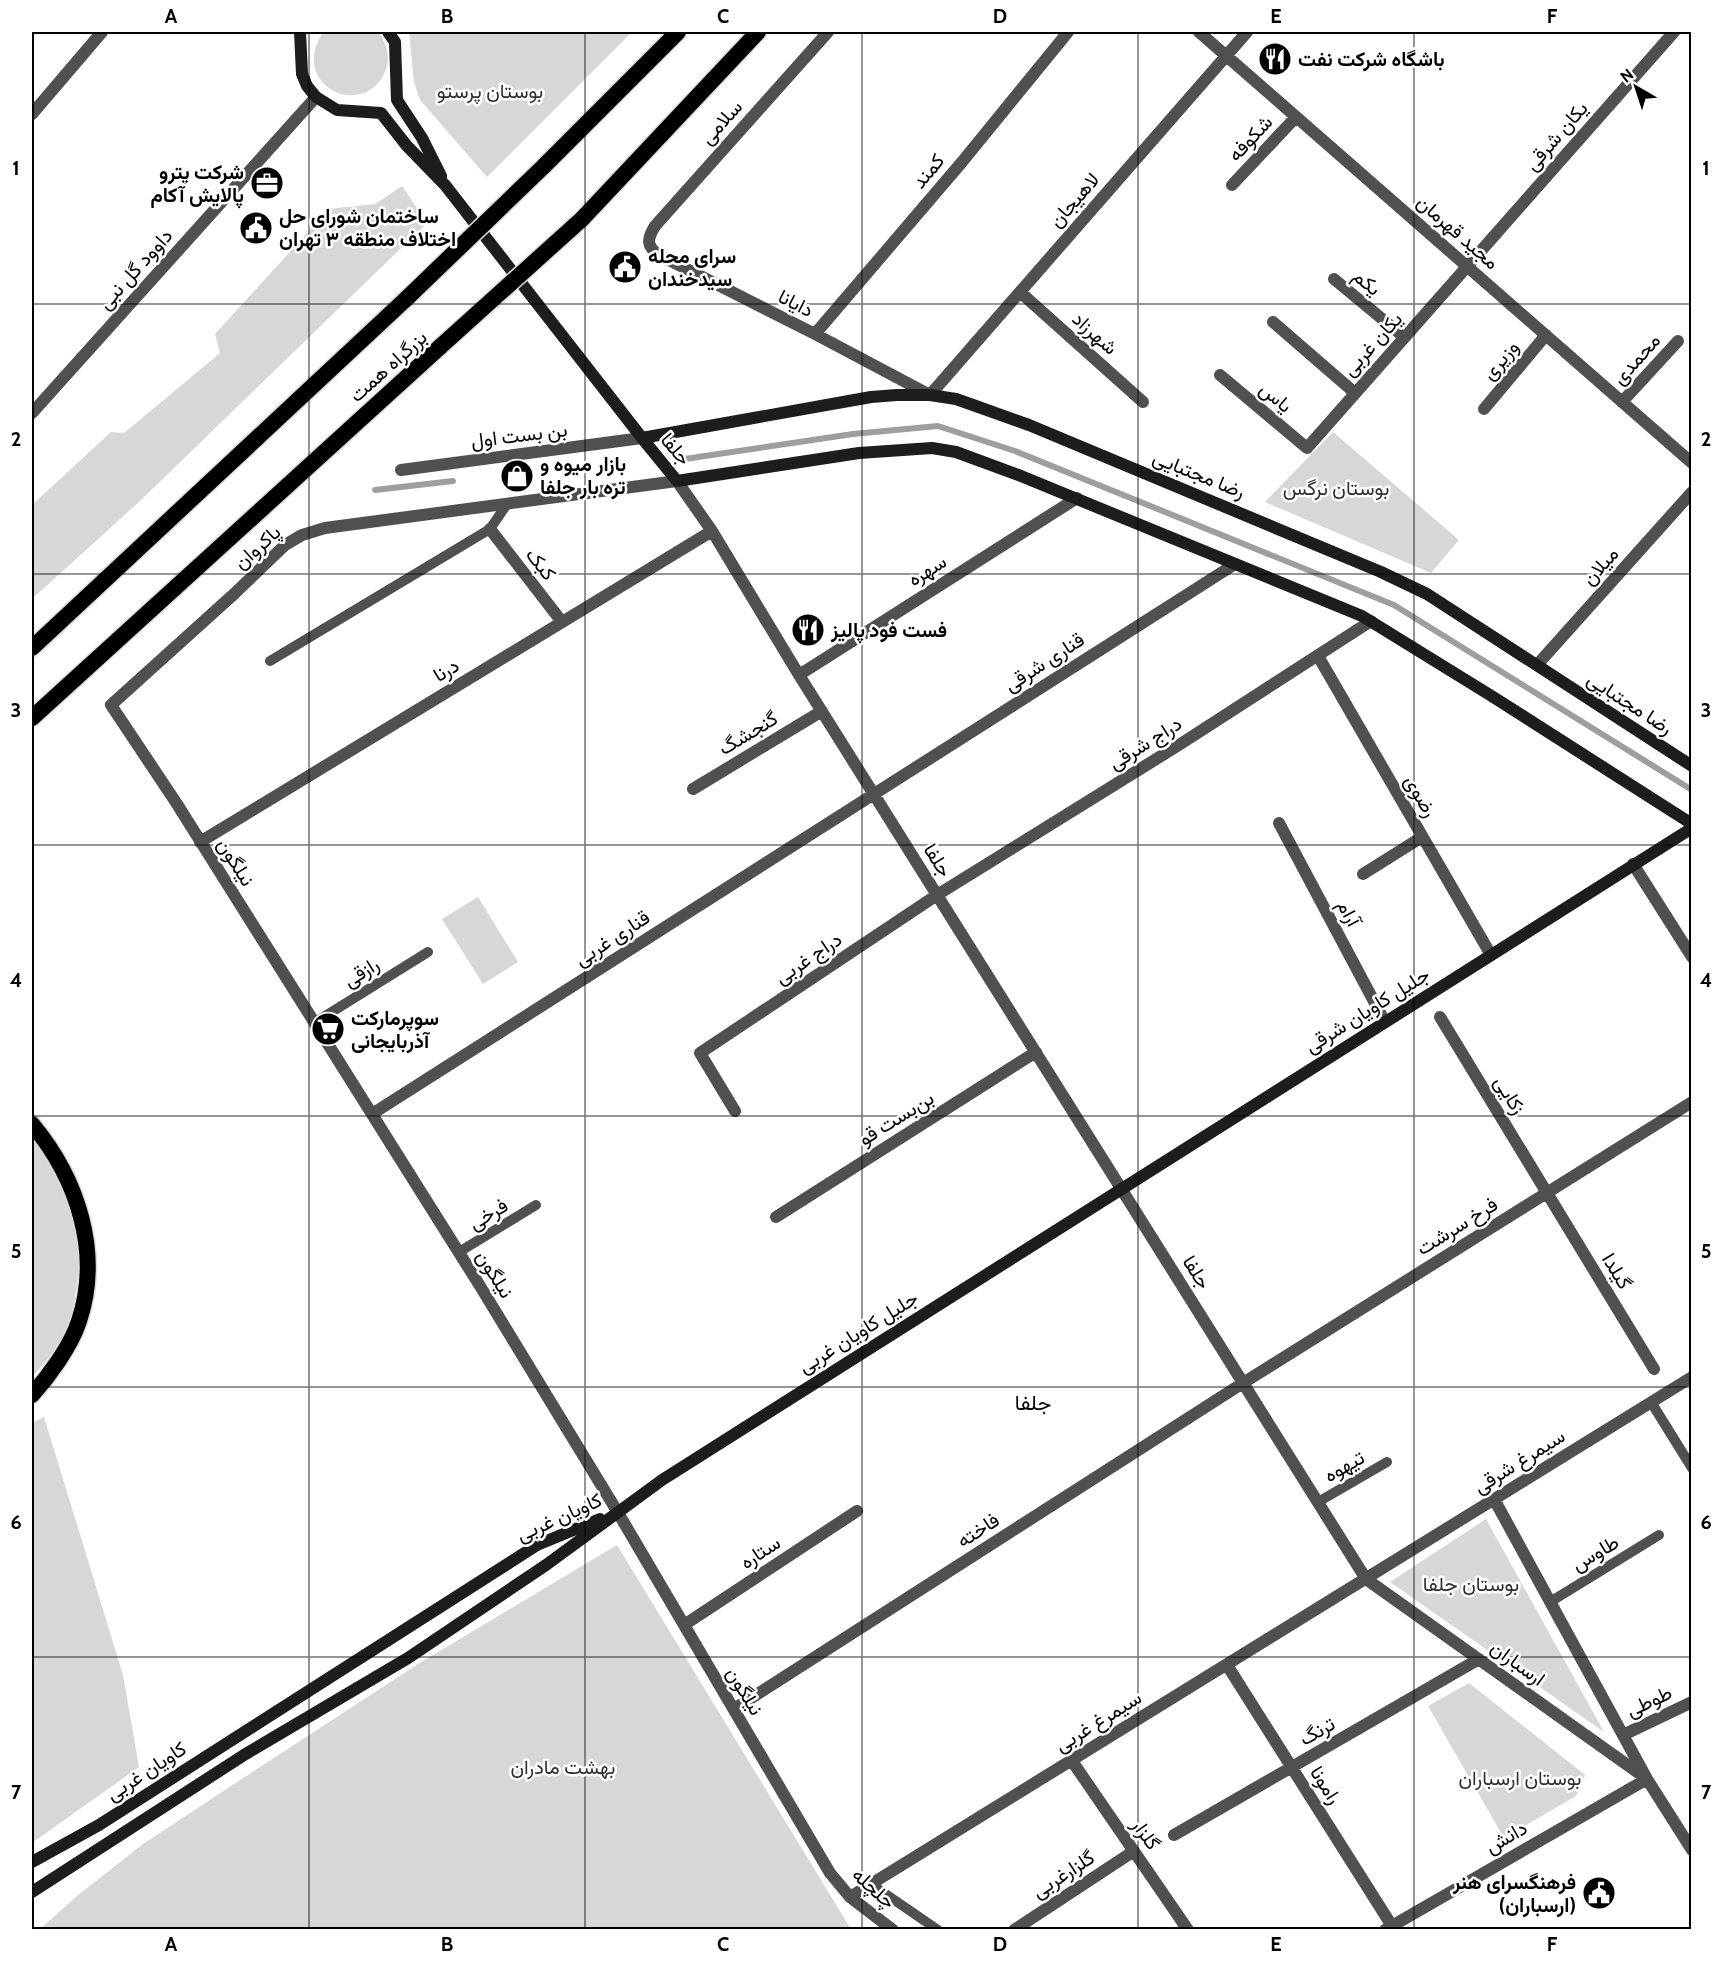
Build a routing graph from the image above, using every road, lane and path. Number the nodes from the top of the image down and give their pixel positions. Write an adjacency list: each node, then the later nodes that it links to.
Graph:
1 (102, 32): 13 (street)
2 (300, 32): 12 (main road)
3 (388, 32): 15 (main road)
4 (678, 32): 46 (highway, بزرگراه همت, bridge)
5 (758, 32): 55 (highway, بزرگراه همت, bridge)
6 (828, 32): 17 (street, سلامی)
7 (1068, 32): 22 (street, کمند)
8 (1199, 32): 11 (street, مجید قهرمان)
9 (1247, 32): 11 (street, لاهیجان)
10 (1674, 32): 18 (street, یکان شرقی)
11 (1226, 56): 14 (street, مجید قهرمان); 20 (street, لاهیجان)
12 (316, 97): 15 (main road); 32 (street, داوود گل نبی)
13 (32, 114)
14 (1296, 117): 16 (street, شکوفه); 18 (street, مجید قهرمان)
15 (445, 185): 33 (main road, جلفا)
16 (1232, 185)
17 (649, 242): 22 (street, دایانا)
18 (1467, 266): 23 (street, مجید قهرمان); 24 (street, یکان غربی)
19 (1334, 279): 24 (street, یکم)
20 (1020, 292): 28 (street, لاهیجان); 29 (street, شهرزاد)
21 (1273, 322): 27 (street)
22 (815, 334): 28 (street, دایانا)
23 (1546, 335): 30 (street, مجید قهرمان); 31 (street, وزیری)
24 (1404, 337): 27 (street, یکان غربی)
25 (1678, 341): 30 (street, محمدی)
26 (1220, 375): 34 (street, یاس)
27 (1355, 393): 34 (street, یکان غربی)
28 (930, 395): 33 (main road, رضا مجتبایی); 51 (main road, رضا مجتبایی)
29 (1143, 402)
30 (1622, 402): 35 (street, مجید قهرمان)
31 (1484, 409)
32 (32, 413)
33 (642, 438): 36 (street, بن بست اول); 37 (main road, جلفا)
34 (1307, 448)
35 (1692, 463)
36 (401, 470)
37 (677, 481): 39 (main road); 40 (street, پاکروان); 42 (street, جلفا)
38 (1692, 492): 51 (street, میلان)
39 (1077, 498): 43 (main road); 52 (street, سهره)
40 (507, 504): 41 (lane); 53 (street, پاکروان)
41 (490, 529): 45 (street, کبک); 50 (lane)
42 (712, 531): 45 (street, درنا); 52 (street, جلفا)
43 (1235, 564): 44 (main road); 58 (street, قناری شرقی)
44 (1371, 621): 49 (street, دراج شرقی); 60 (main road)
45 (562, 622): 62 (street, درنا)
46 (48, 634): 47 (highway); 48 (highway, بزرگراه همت)
47 (32, 644)
48 (32, 648)
49 (1317, 656): 61 (street, رضوی); 65 (street, دراج شرقی)
50 (270, 661)
51 (1537, 665): 56 (main road, رضا مجتبایی)
52 (799, 675): 54 (street, جلفا)
53 (111, 705): 62 (street, نیلگون)
54 (822, 711): 57 (street, گنجشگ); 58 (street, جلفا)
55 (32, 718)
56 (1691, 764)
57 (693, 789)
58 (874, 794): 65 (street, جلفا); 75 (street, قناری غربی)
59 (1279, 823): 70 (street, آرام)
60 (1692, 826): 63 (main road, جلیل کاویان شرقی)
61 (1422, 837): 64 (street); 67 (street, رضوی)
62 (200, 842): 71 (street, نیلگون)
63 (1633, 864): 67 (main road, جلیل کاویان شرقی); 68 (street)
64 (1363, 874)
65 (937, 895): 72 (street, جلفا); 74 (street, دراج غربی)
66 (428, 952): 71 (lane, رازقی)
67 (1491, 955): 70 (main road, جلیل کاویان شرقی)
68 (1692, 957)
69 (1440, 1017): 78 (street, زکایی)
70 (1385, 1022): 77 (main road, جلیل کاویان شرقی)
71 (314, 1023): 75 (street, نیلگون)
72 (1036, 1053): 77 (street, جلفا); 80 (street, بن‌بست قو)
73 (1692, 1102): 78 (street, فرخ سرشت)
74 (735, 1111)
75 (372, 1114): 81 (street, نیلگون)
76 (32, 1124): 85 (highway)
77 (1122, 1189): 84 (street, جلفا); 91 (main road, جلیل کاویان غربی)
78 (1547, 1193): 82 (street, گیلدا); 84 (street, فرخ سرشت)
79 (536, 1205): 81 (lane, فرخی)
80 (776, 1217)
81 (459, 1252): 91 (street, نیلگون)
82 (1654, 1369)
83 (1692, 1377): 86 (street, سیمرغ شرقی)
84 (1243, 1383): 90 (street, جلفا); 100 (street, فاخته)
85 (32, 1395)
86 (1651, 1402): 88 (lane); 89 (street, سیمرغ شرقی)
87 (1387, 1462): 90 (lane, تیهوه)
88 (1692, 1468)
89 (1494, 1499): 94 (street, سیمرغ شرقی); 95 (street, ارسباران)
90 (1318, 1502): 94 (street, جلفا)
91 (617, 1511): 96 (street, نیلگون); 108 (main road, کاویان غربی); 111 (main road, کاویان غربی)
92 (857, 1511): 96 (street, ستاره)
93 (1659, 1535): 95 (lane, طاوس)
94 (1366, 1579): 97 (street, ارسباران); 98 (street, سیمرغ غربی)
95 (1550, 1602): 101 (street, ارسباران)
96 (684, 1625): 100 (street, نیلگون)
97 (1479, 1659): 103 (street, ترنگ); 104 (street, ارسباران)
98 (1227, 1665): 102 (street, سیمرغ غربی); 103 (street, رامونا)
99 (1692, 1702): 101 (street, طوطی)
100 (734, 1709): 109 (street, نیلگون)
101 (1623, 1735): 104 (street, ارسباران)
102 (1072, 1761): 107 (street, گلزار); 110 (street, سیمرغ غربی)
103 (1293, 1768): 105 (street, ترنگ); 113 (street, رامونا)
104 (1647, 1779): 106 (street, ارسباران); 113 (street, دانش)
105 (1174, 1835)
106 (1692, 1850)
107 (1134, 1851): 116 (street, گلزارغربی); 117 (street, گلزار)
108 (32, 1862)
109 (830, 1873): 112 (street, چلچله)
110 (871, 1884): 112 (street, سیمرغ غربی); 115 (lane)
111 (32, 1892)
112 (850, 1897): 114 (street, چلچله)
113 (1388, 1928)
114 (893, 1929)
115 (938, 1929)
116 (1014, 1929)
117 (1188, 1929)

